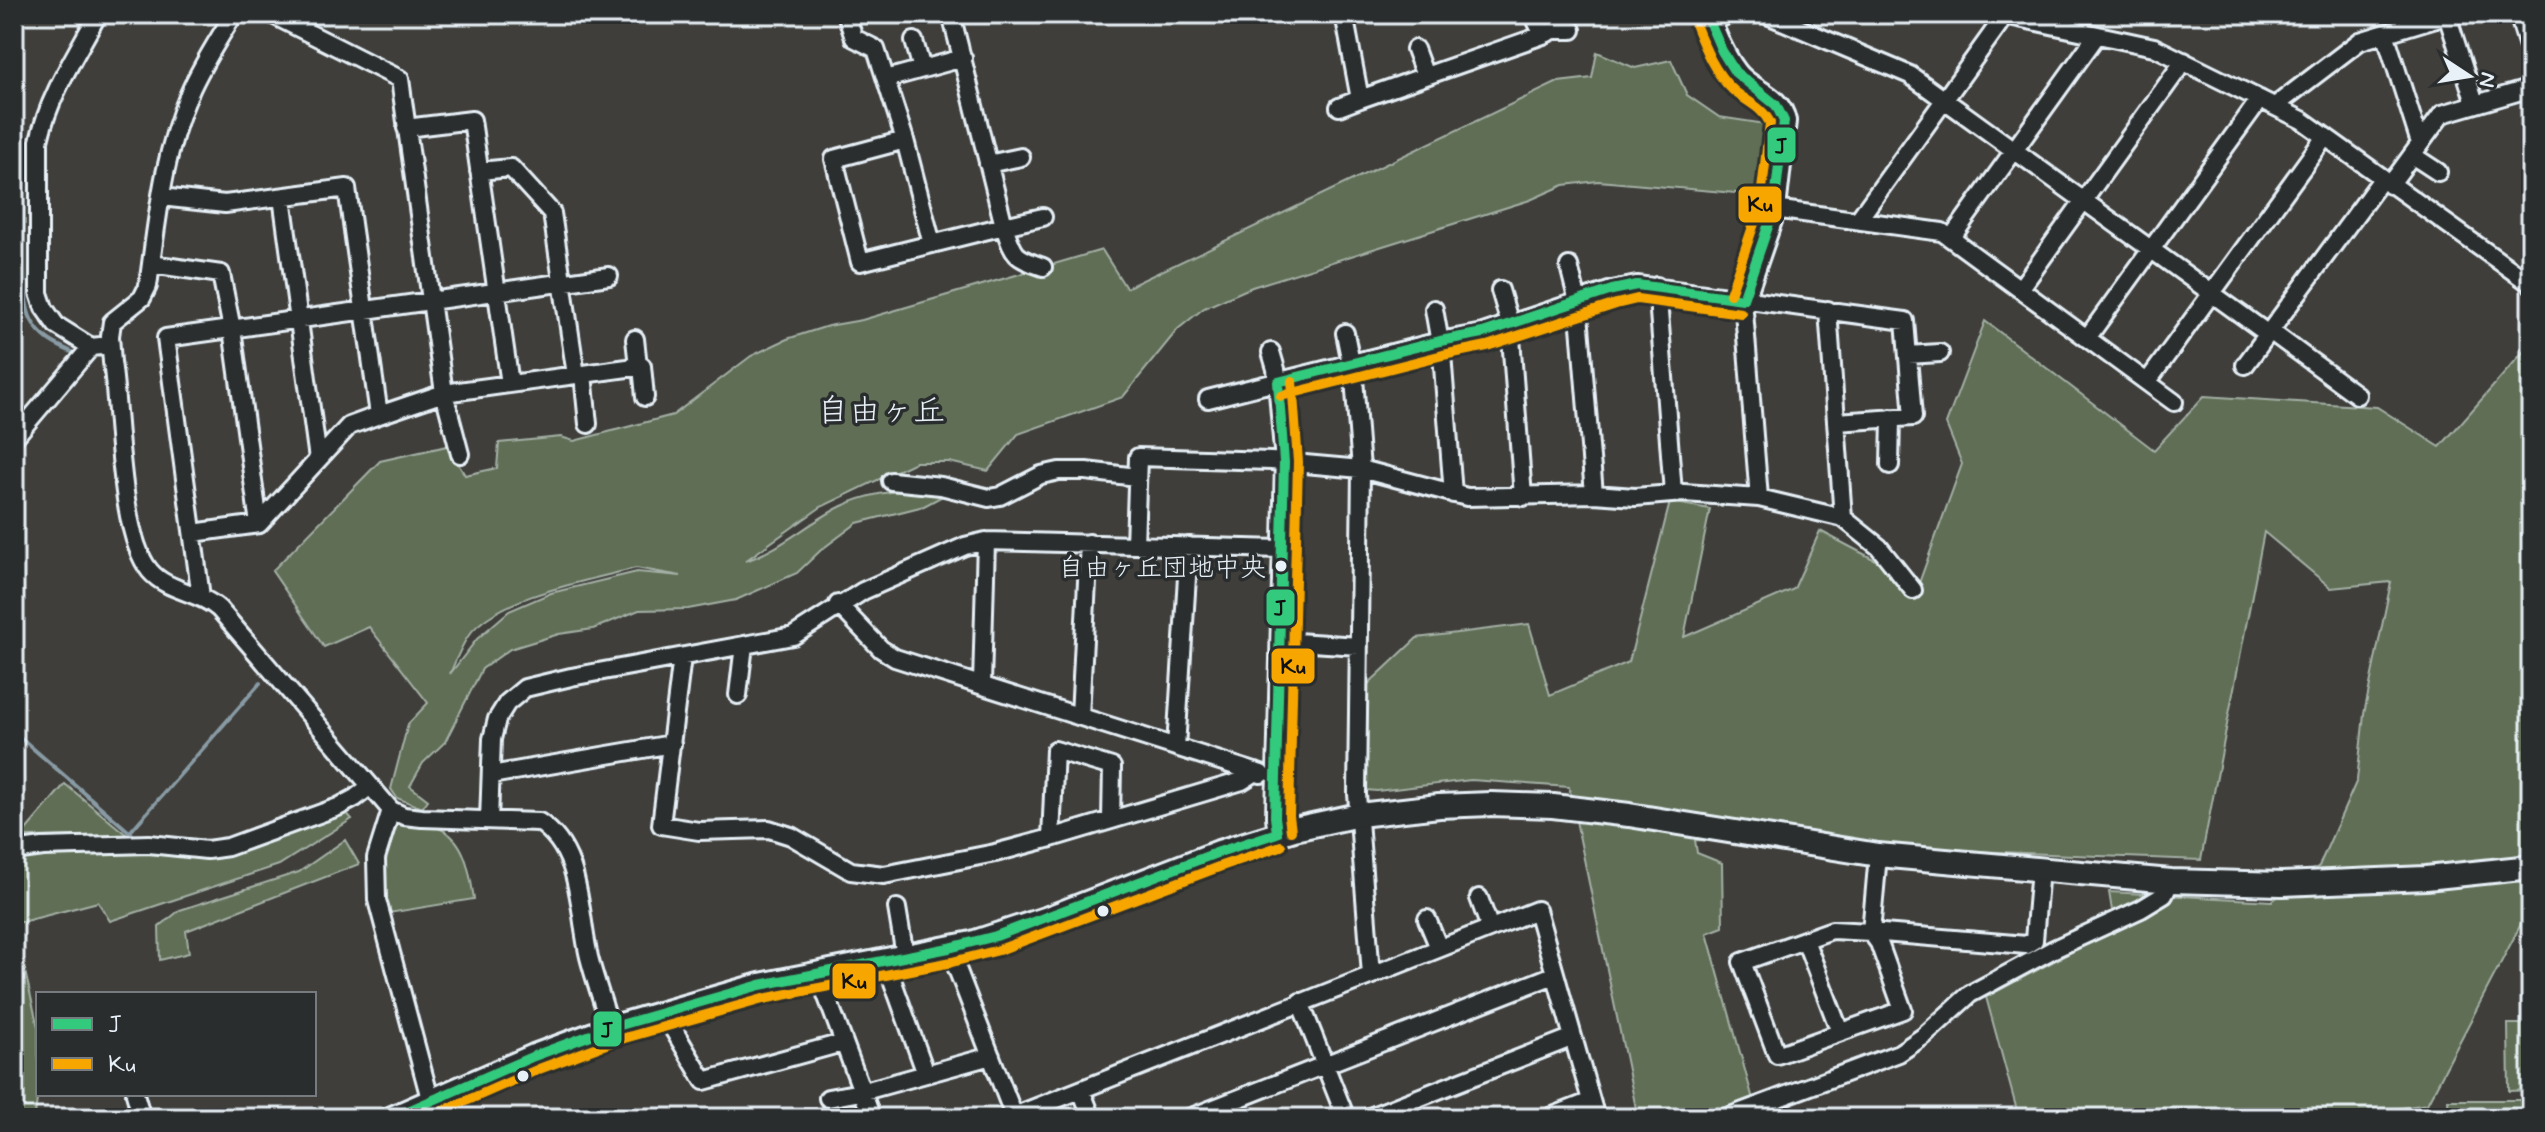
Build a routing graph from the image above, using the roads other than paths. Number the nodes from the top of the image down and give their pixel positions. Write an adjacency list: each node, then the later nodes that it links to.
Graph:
1 (98, 14): 78 (street)
2 (234, 14): 42 (street)
3 (271, 14): 32 (street)
4 (951, 14): 21 (street)
5 (1344, 14): 27 (street)
6 (1533, 14): 16 (street)
7 (1731, 14): 12 (street)
8 (1765, 14): 28 (street)
9 (2001, 14): 17 (street); 28 (street)
10 (2448, 14): 15 (street); 30 (street)
11 (2518, 14): 20 (street)
12 (1707, 18): 45 (street)
13 (848, 20): 25 (street)
14 (1572, 30): 16 (street)
15 (2385, 33): 29 (street); 35 (street)
16 (1543, 35): 24 (street)
17 (2097, 35): 22 (street); 36 (street)
18 (914, 41): 23 (street)
19 (1415, 49): 24 (street)
20 (2531, 56)
21 (963, 58): 23 (street); 38 (street)
22 (2184, 61): 29 (street); 44 (street)
23 (922, 69): 25 (street)
24 (1425, 76): 27 (street)
25 (886, 79): 34 (street)
26 (2531, 88): 30 (street)
27 (1360, 99): 31 (street)
28 (1944, 100): 36 (street); 47 (street)
29 (2268, 103): 33 (street); 51 (street)
30 (2475, 103): 35 (street)
31 (1339, 107)
32 (406, 128): 39 (street); 64 (street)
33 (2325, 137): 41 (street); 62 (street)
34 (905, 140): 50 (street); 50 (street)
35 (2416, 149): 40 (street); 41 (street)
36 (2015, 151): 44 (street); 49 (street)
37 (1021, 157): 38 (street)
38 (988, 164): 48 (street)
39 (479, 171): 56 (street); 61 (street)
40 (2438, 172)
41 (2386, 182): 57 (street); 73 (street)
42 (161, 197): 43 (street); 52 (street)
43 (282, 197): 67 (street); 69 (street)
44 (2083, 200): 51 (street); 59 (street)
45 (1774, 209): 47 (street); 63 (street)
46 (1043, 217): 48 (street)
47 (1858, 220): 49 (street)
48 (1004, 226): 50 (street); 54 (street)
49 (1952, 237): 59 (street)
50 (932, 244)
51 (2151, 249): 62 (street); 74 (street)
52 (151, 264): 71 (street); 77 (street)
53 (1569, 266): 65 (street)
54 (1043, 267)
55 (609, 276): 56 (street)
56 (562, 283): 61 (street); 85 (street)
57 (2531, 284)
58 (1657, 286): 63 (street); 65 (street); 106 (street)
59 (2020, 289): 74 (street)
60 (1500, 290): 70 (street)
61 (497, 292): 64 (street); 88 (street)
62 (2212, 293): 73 (street); 86 (street)
63 (1743, 299): 68 (street); 110 (street)
64 (431, 301): 67 (street); 89 (street)
65 (1578, 302): 70 (street); 108 (street)
66 (1434, 309): 76 (street)
67 (365, 310): 69 (street); 94 (street)
68 (1828, 310): 81 (street); 96 (street)
69 (299, 319): 71 (street); 100 (street)
70 (1510, 324): 76 (street); 109 (street)
71 (232, 329): 112 (street); 113 (street)
72 (1345, 333): 82 (street)
73 (2269, 333): 83 (street); 90 (street)
74 (2087, 338): 86 (street)
75 (635, 339): 84 (street)
76 (1440, 341): 82 (street); 107 (street)
77 (110, 345): 78 (street); 120 (street)
78 (91, 347): 98 (street)
79 (1271, 352): 87 (street)
80 (1940, 353): 81 (street)
81 (1908, 355): 95 (street)
82 (1352, 365): 87 (street); 103 (street)
83 (2245, 365)
84 (638, 366): 85 (street); 91 (street)
85 (579, 374): 88 (street); 97 (street)
86 (2148, 381): 93 (street)
87 (1278, 382): 92 (street); 101 (street)
88 (510, 384): 89 (street)
89 (444, 393): 94 (street); 99 (street)
90 (2357, 395)
91 (645, 397)
92 (1208, 399)
93 (2174, 402)
94 (379, 415): 100 (street)
95 (1891, 418): 96 (street); 102 (street)
96 (1836, 422): 111 (street)
97 (588, 424)
98 (14, 438)
99 (460, 454)
100 (318, 459): 112 (street)
101 (1284, 462): 103 (street); 104 (street); 118 (street)
102 (1890, 465)
103 (1361, 469): 107 (street); 124 (street)
104 (1137, 477): 105 (street); 116 (street)
105 (891, 481)
106 (1673, 493): 108 (street); 110 (street)
107 (1453, 494): 109 (street)
108 (1594, 494): 109 (street)
109 (1523, 497)
110 (1759, 498): 111 (street)
111 (1843, 518): 119 (street)
112 (259, 524): 113 (street)
113 (193, 533): 120 (street)
114 (986, 541): 115 (street); 121 (street); 126 (street)
115 (1089, 543): 116 (street); 128 (street)
116 (1135, 545): 117 (street)
117 (1189, 546): 118 (street); 130 (street)
118 (1282, 549): 122 (street)
119 (1913, 590)
120 (201, 597): 134 (street)
121 (838, 604): 123 (street); 126 (street)
122 (1280, 641): 124 (street); 133 (street)
123 (744, 645): 125 (street); 127 (street)
124 (1359, 646): 136 (street)
125 (682, 657): 129 (street); 132 (street)
126 (982, 684): 128 (street)
127 (738, 695)
128 (1080, 716): 130 (street)
129 (672, 744): 132 (street); 140 (street)
130 (1176, 747): 131 (street)
131 (1256, 772): 133 (street); 138 (street)
132 (491, 775): 137 (street)
133 (1276, 779): 139 (street)
134 (369, 787): 135 (street); 141 (street)
135 (391, 810): 137 (street); 171 (street)
136 (1359, 815): 139 (street); 142 (street); 156 (street)
137 (489, 820): 160 (street)
138 (1111, 820): 140 (street); 140 (street)
139 (1277, 833): 152 (street)
140 (1051, 838)
141 (14, 851)
142 (1878, 855): 144 (street); 150 (street)
143 (2531, 867): 145 (street)
144 (2040, 869): 145 (street); 150 (street)
145 (2171, 881): 182 (street)
146 (1479, 898): 149 (street)
147 (897, 908): 154 (street)
148 (1427, 919): 153 (street)
149 (1490, 928): 153 (street); 157 (street)
150 (1871, 932): 151 (street); 161 (street)
151 (1805, 940): 161 (street); 161 (street)
152 (949, 948): 154 (street); 164 (street)
153 (1439, 948): 156 (street)
154 (895, 958): 155 (street); 166 (street)
155 (818, 973): 159 (street); 163 (street)
156 (1371, 975): 158 (street)
157 (1554, 975): 162 (street); 165 (street)
158 (1300, 1002): 165 (street); 167 (street)
159 (663, 1012): 160 (street); 163 (street)
160 (610, 1028): 171 (street)
161 (1840, 1032)
162 (1571, 1038): 172 (street); 180 (street)
163 (842, 1043): 168 (street)
164 (991, 1056): 166 (street); 173 (street)
165 (1325, 1065): 178 (street); 179 (street)
166 (926, 1074): 168 (street)
167 (1081, 1090): 173 (street); 177 (street)
168 (861, 1092): 170 (street); 176 (street)
169 (136, 1096): 174 (street)
170 (828, 1098)
171 (432, 1110): 175 (street)
172 (1593, 1110): 181 (street)
173 (1045, 1111)
174 (142, 1118)
175 (392, 1118)
176 (872, 1118)
177 (1092, 1118)
178 (1189, 1118)
179 (1346, 1118)
180 (1367, 1118)
181 (1548, 1118)
182 (1725, 1118)

